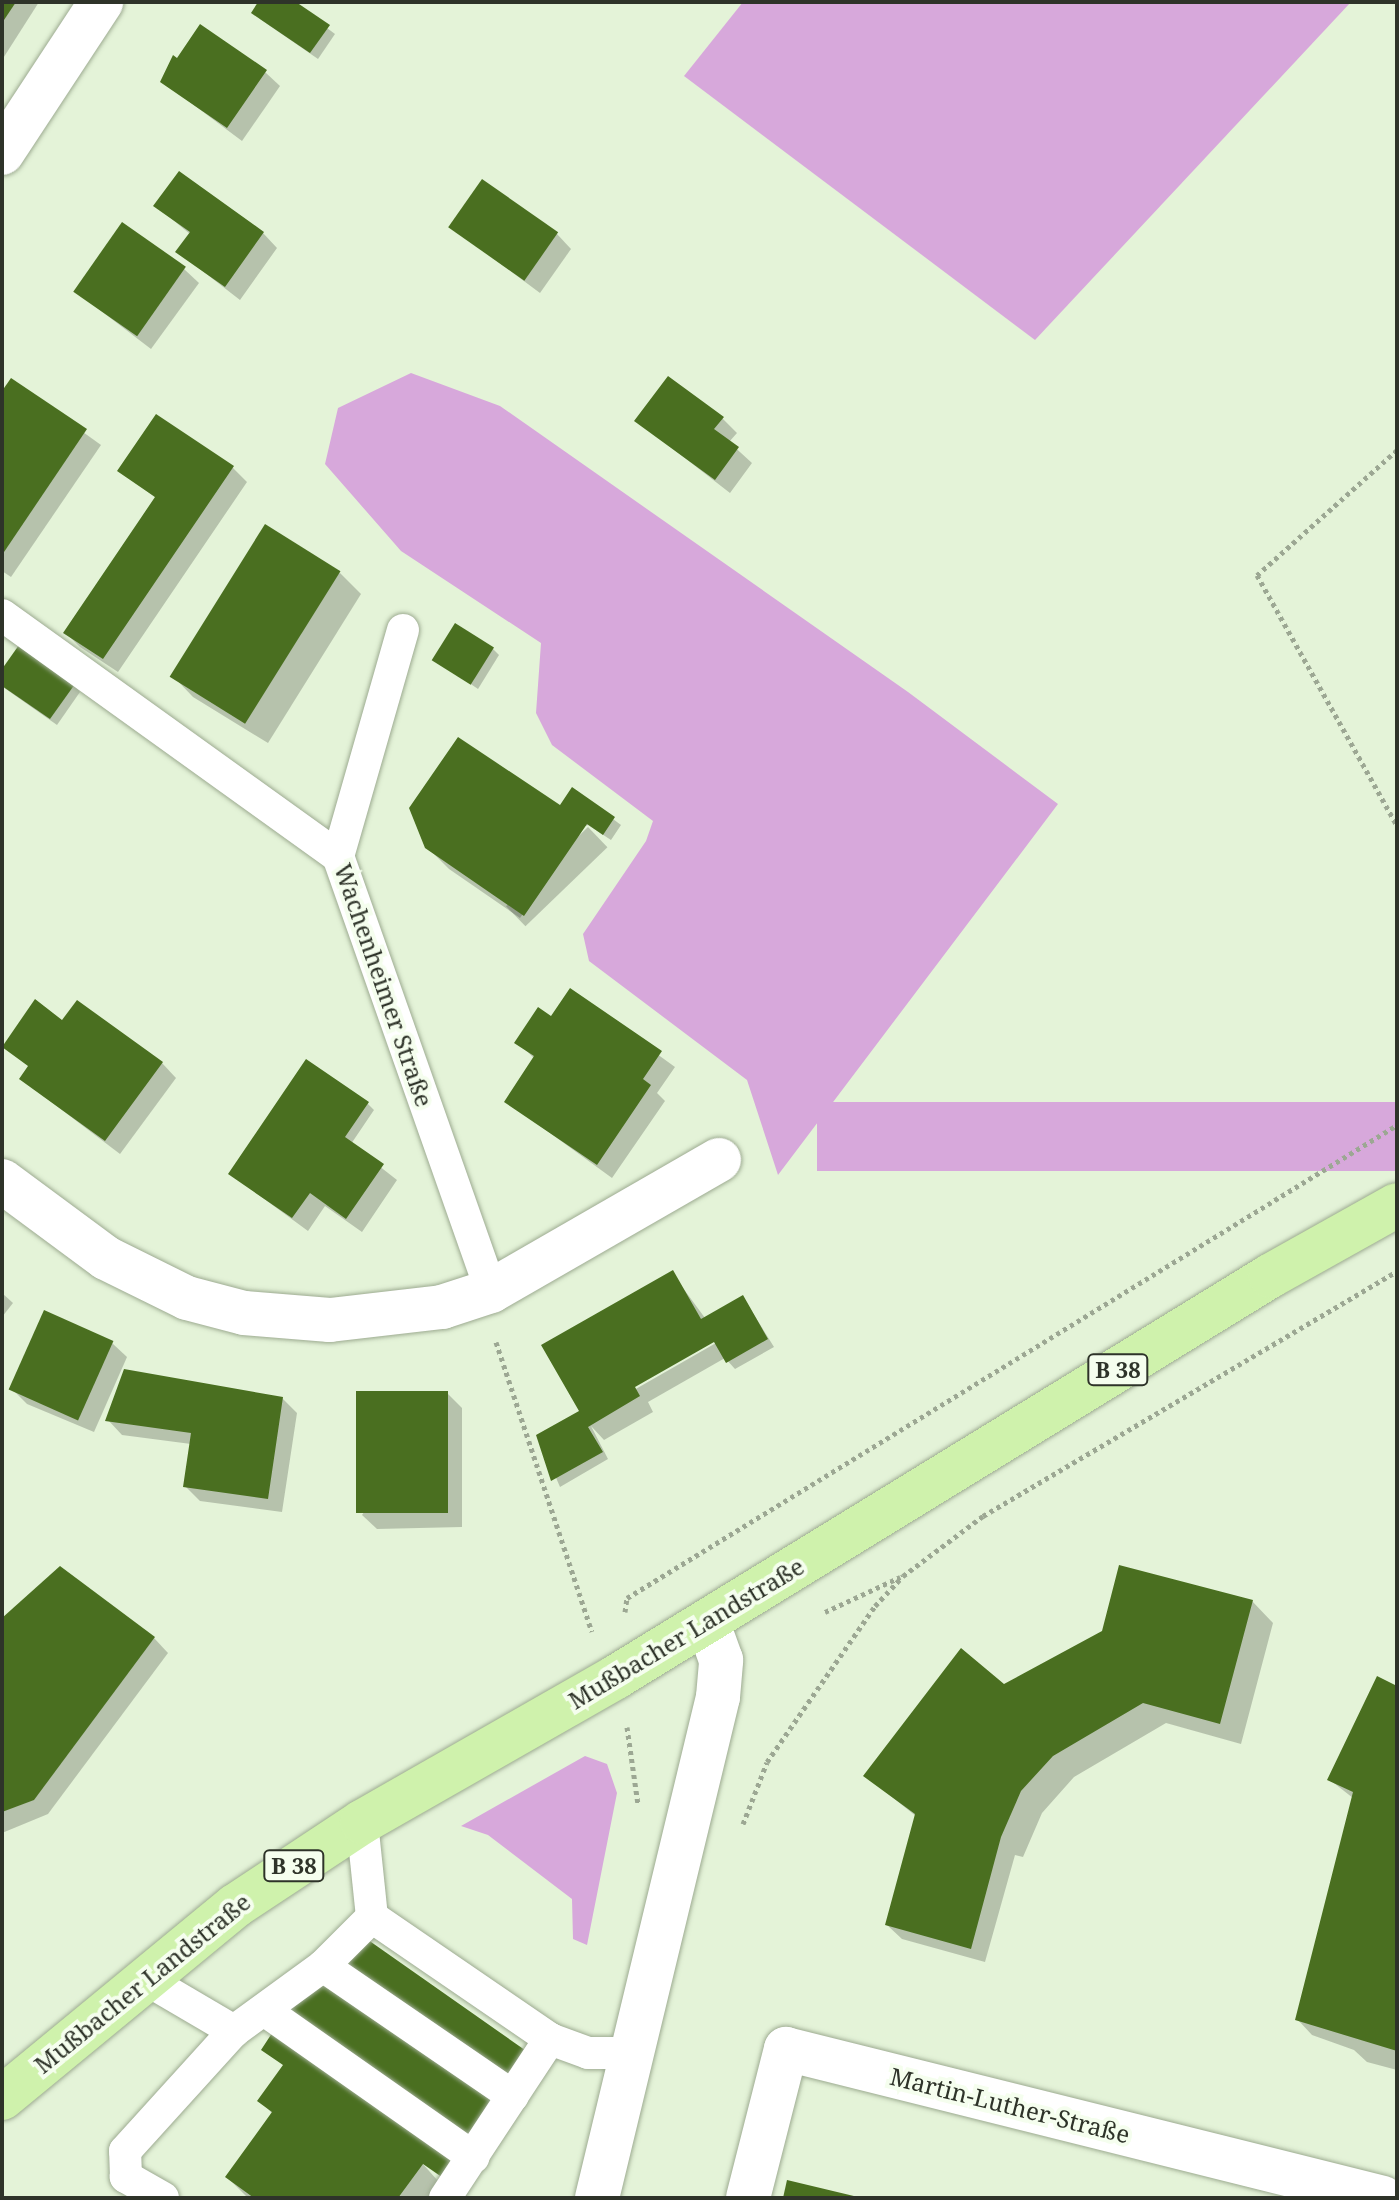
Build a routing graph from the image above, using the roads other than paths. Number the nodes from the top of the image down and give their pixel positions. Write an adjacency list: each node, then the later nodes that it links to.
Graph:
1 (101, 2): 2 (street)
2 (2, 153)
3 (2, 615): 5 (lane)
4 (403, 630): 5 (lane, Wachenheimer Straße)
5 (338, 856): 9 (lane, Wachenheimer Straße)
6 (719, 1160): 9 (street)
7 (2, 1181): 9 (street)
8 (1397, 1205): 10 (main road, Mußbacher Landstraße / B 38)
9 (486, 1294)
10 (707, 1621): 11 (main road, Mußbacher Landstraße / B 38); 18 (street)
11 (362, 1822): 12 (lane); 14 (main road, Mußbacher Landstraße / B 38)
12 (372, 1917): 13 (lane); 17 (lane)
13 (323, 1966): 15 (lane); 19 (lane)
14 (142, 1977): 16 (lane); 20 (main road, Mußbacher Landstraße / B 38)
15 (264, 2010): 16 (lane); 21 (lane)
16 (234, 2031): 23 (lane)
17 (550, 2039): 18 (lane); 19 (lane)
18 (635, 2053): 25 (street)
19 (513, 2096): 21 (lane)
20 (2, 2098)
21 (473, 2157): 24 (lane)
22 (1329, 2192): 26 (street, Martin-Luther-Straße); 27 (street, Martin-Luther-Straße)
23 (163, 2198)
24 (445, 2198)
25 (597, 2198)
26 (748, 2198)
27 (1383, 2198)

